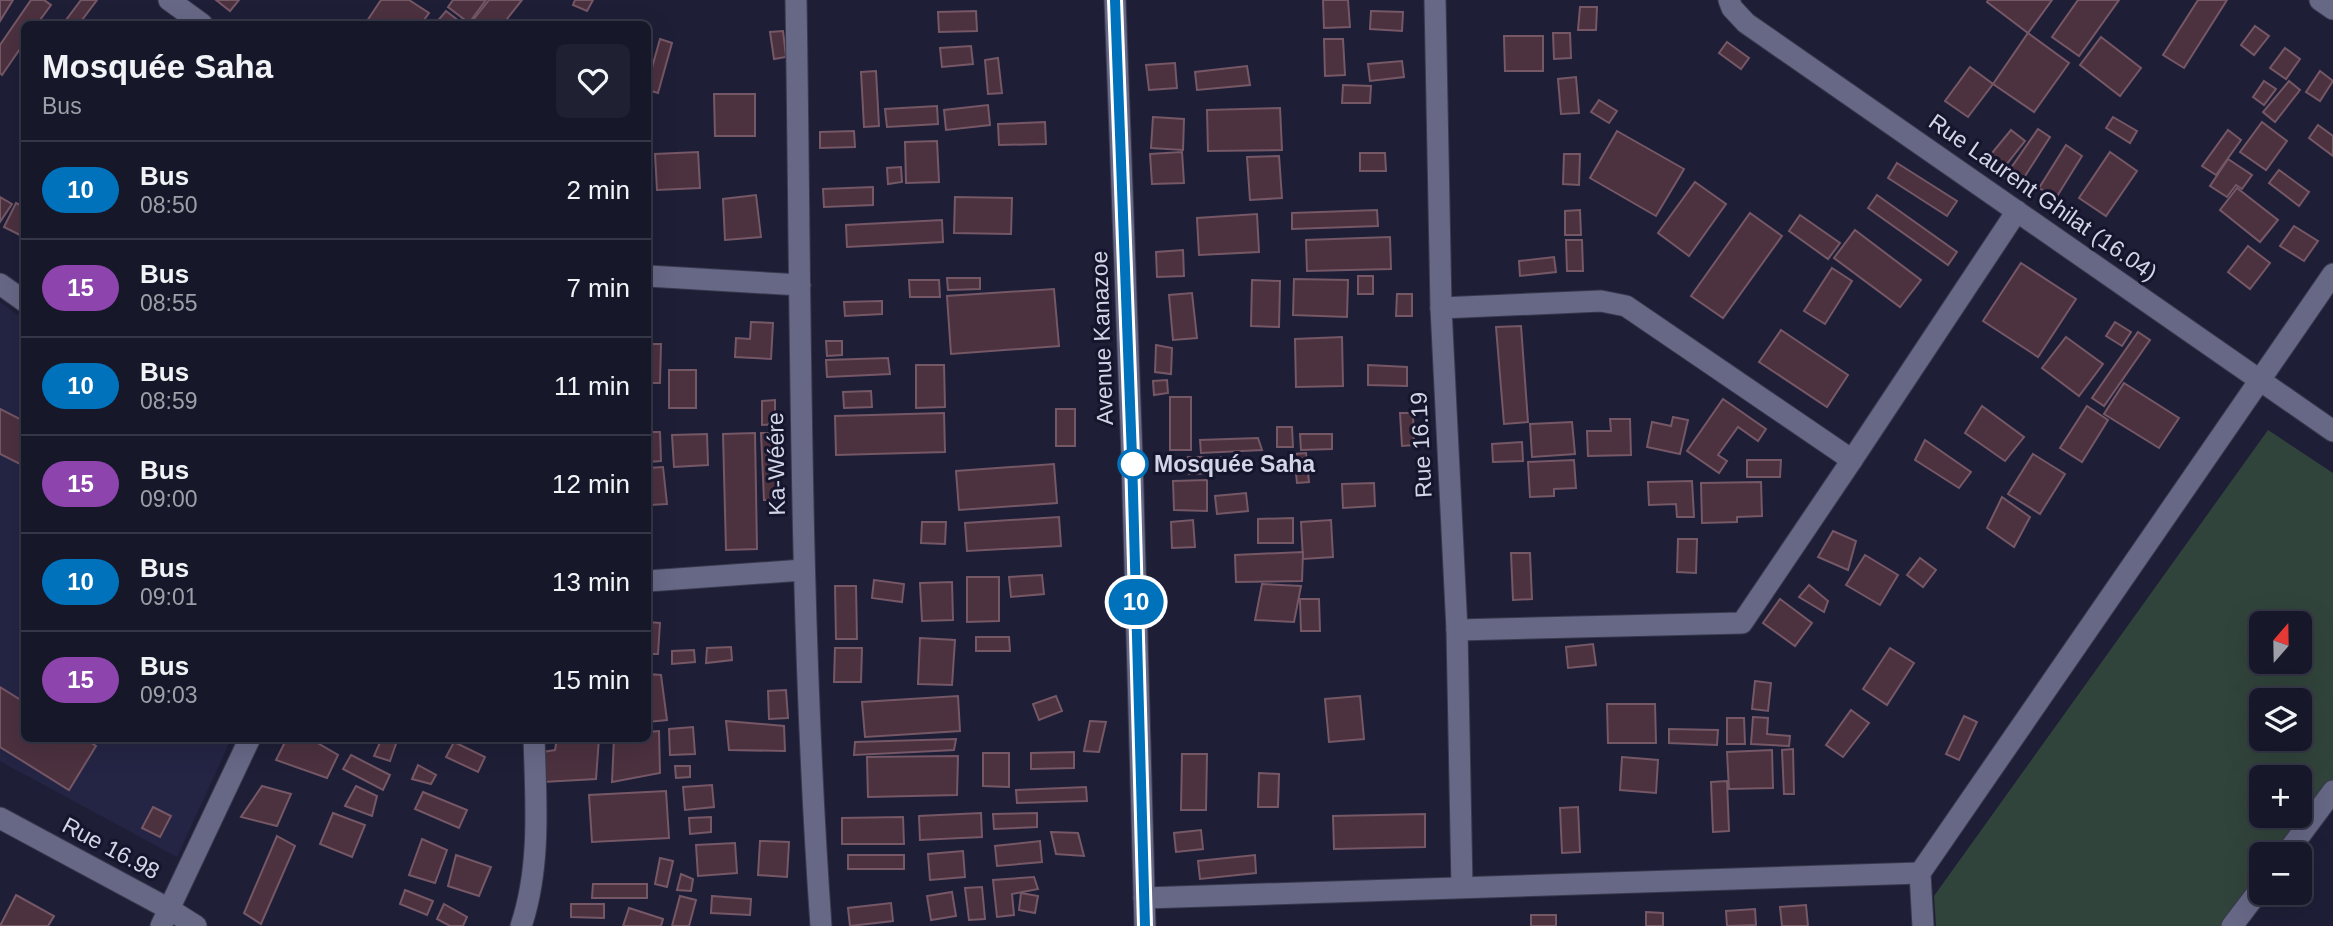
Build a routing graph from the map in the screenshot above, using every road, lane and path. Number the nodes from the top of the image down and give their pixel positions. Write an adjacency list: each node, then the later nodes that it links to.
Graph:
1 (169, 0): 8 (street)
2 (796, 0): 13 (street, Ka-Wéére)
3 (1115, 0): 29 (street, Avenue Kanazoe)
4 (1435, 0): 15 (street, Rue 16.19)
5 (1729, 0): 9 (street, Rue Laurent Ghilat (16.04))
6 (2320, 0): 7 (street)
7 (2333, 9)
8 (198, 21)
9 (2017, 211): 16 (street, Rue Laurent Ghilat (16.04)); 18 (street)
10 (2333, 274): 16 (street)
11 (651, 276): 13 (street)
12 (0, 284): 14 (street)
13 (800, 285): 19 (street, Ka-Wéére)
14 (21, 299)
15 (1441, 308): 18 (street); 21 (street, Rue 16.19)
16 (2260, 378): 17 (street, Rue Laurent Ghilat (16.04)); 27 (street)
17 (2333, 431)
18 (1852, 460): 21 (street)
19 (803, 570): 20 (street); 34 (street, Ka-Wéére)
20 (651, 581)
21 (1457, 630): 28 (street, Rue 16.19)
22 (248, 742): 31 (street)
23 (534, 742): 33 (street)
24 (2333, 791): 26 (street)
25 (0, 818): 31 (street, Rue 16.98)
26 (2295, 842)
27 (1920, 873): 28 (street); 36 (street)
28 (1462, 887): 29 (street)
29 (1144, 898): 35 (street, Avenue Kanazoe)
30 (2249, 903): 37 (street)
31 (165, 917): 32 (street, Rue 16.98)
32 (196, 926)
33 (521, 926)
34 (821, 926)
35 (1145, 926)
36 (1923, 926)
37 (2232, 926)

